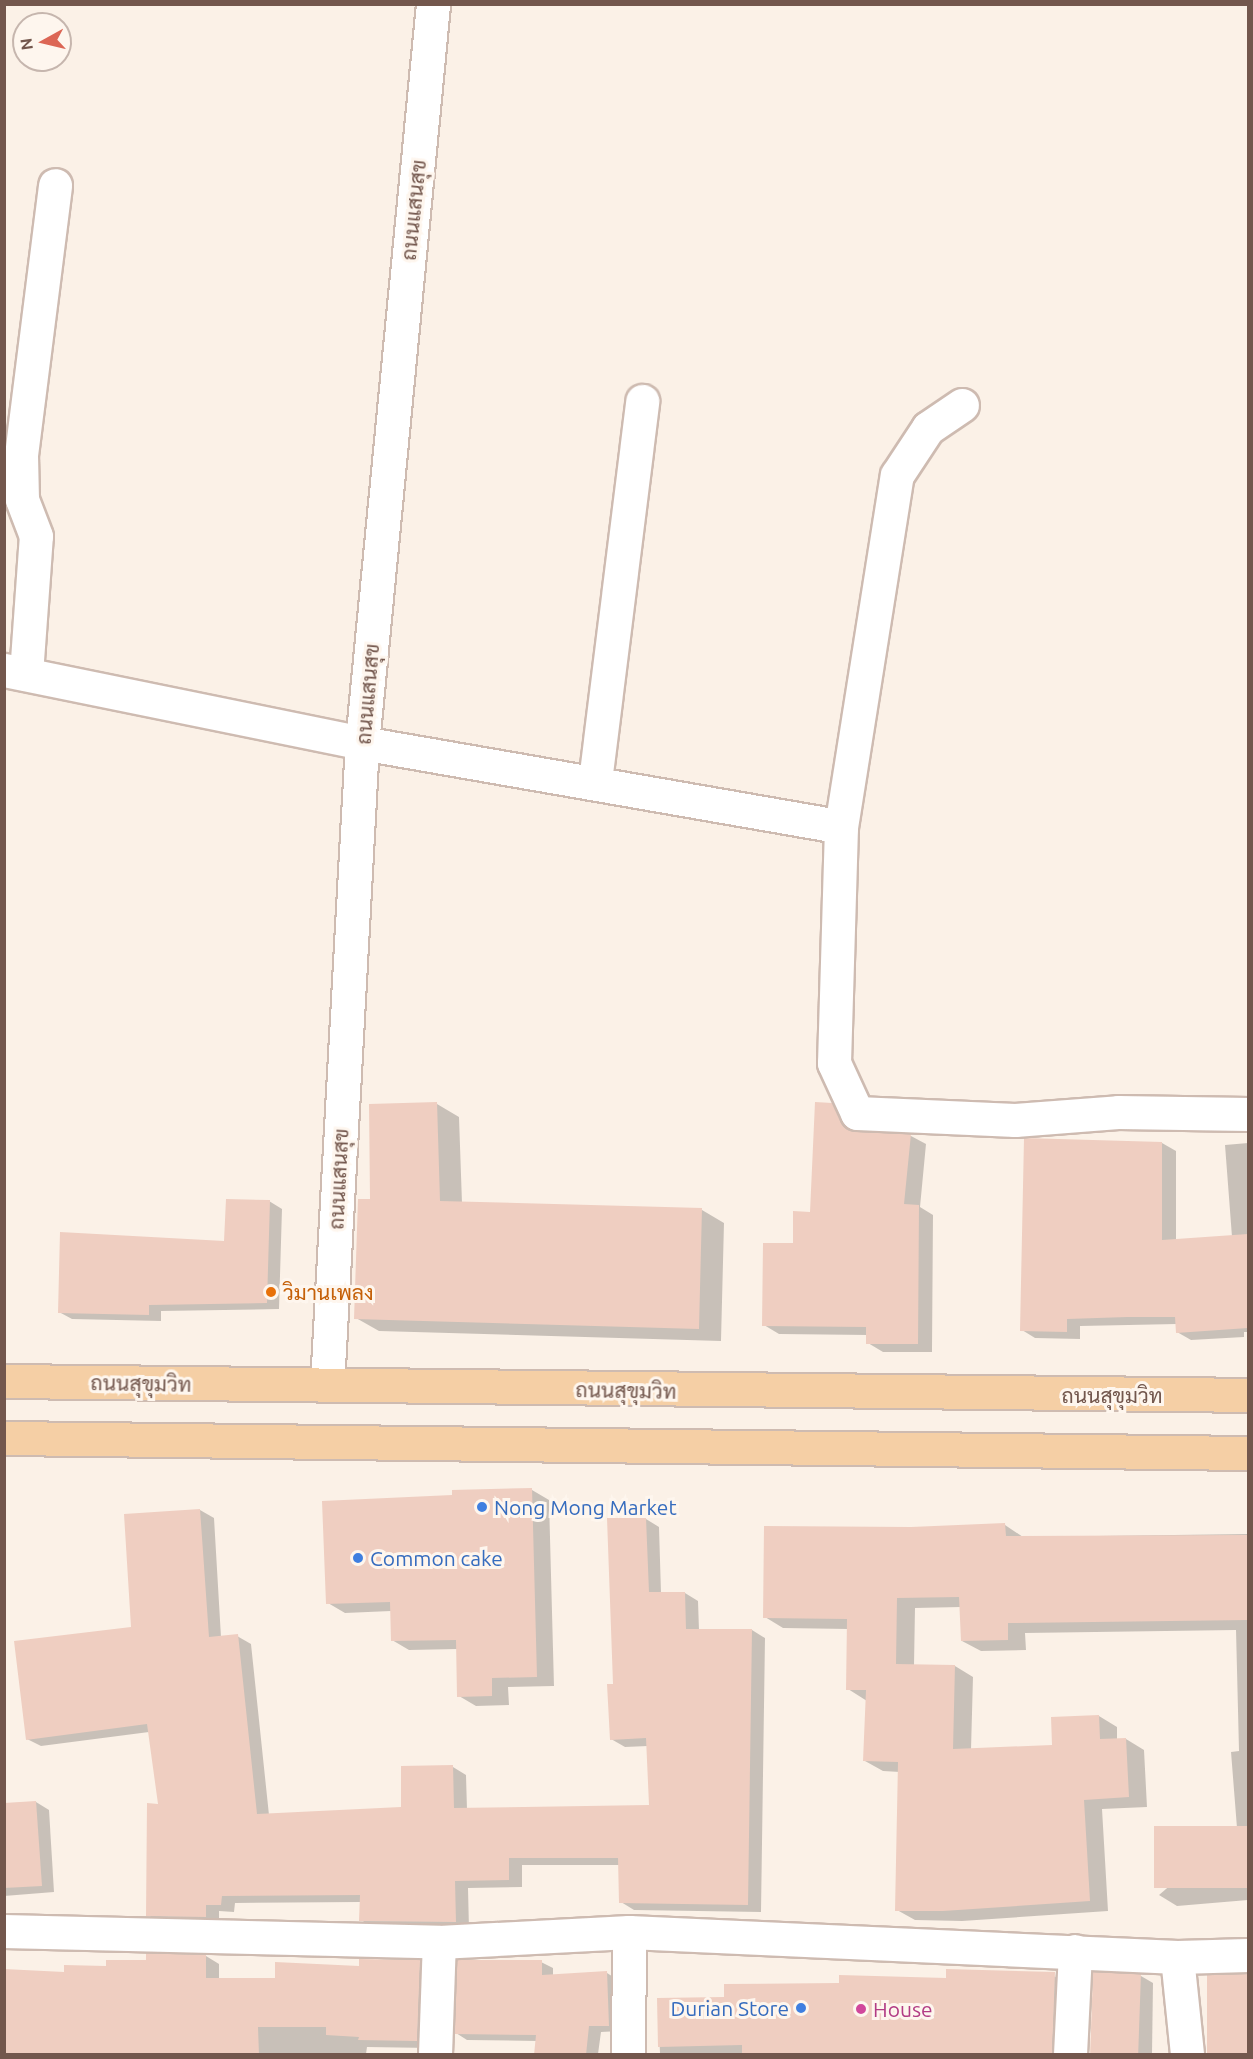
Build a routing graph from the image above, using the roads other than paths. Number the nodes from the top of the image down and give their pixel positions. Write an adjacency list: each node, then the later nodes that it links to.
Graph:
1 (433, 4): 6 (street, ถนนแสนสุข)
2 (55, 184): 5 (street)
3 (642, 401): 7 (street)
4 (962, 405): 8 (street)
5 (15, 672): 6 (street)
6 (362, 743): 7 (street); 11 (street, ถนนแสนสุข)
7 (596, 781): 8 (street)
8 (842, 827): 9 (street)
9 (1248, 1114)
10 (4, 1381): 11 (main road, ถนนสุขุมวิท)
11 (327, 1385): 12 (main road, ถนนสุขุมวิท)
12 (1248, 1395)
13 (4, 1438): 14 (main road)
14 (1248, 1453)
15 (4, 1931): 17 (street)
16 (629, 1932): 17 (street); 18 (street); 22 (street)
17 (439, 1942): 21 (street)
18 (1074, 1951): 20 (street); 23 (street)
19 (1248, 1955): 20 (street)
20 (1177, 1957): 24 (street)
21 (435, 2055)
22 (628, 2055)
23 (1070, 2055)
24 (1187, 2055)

